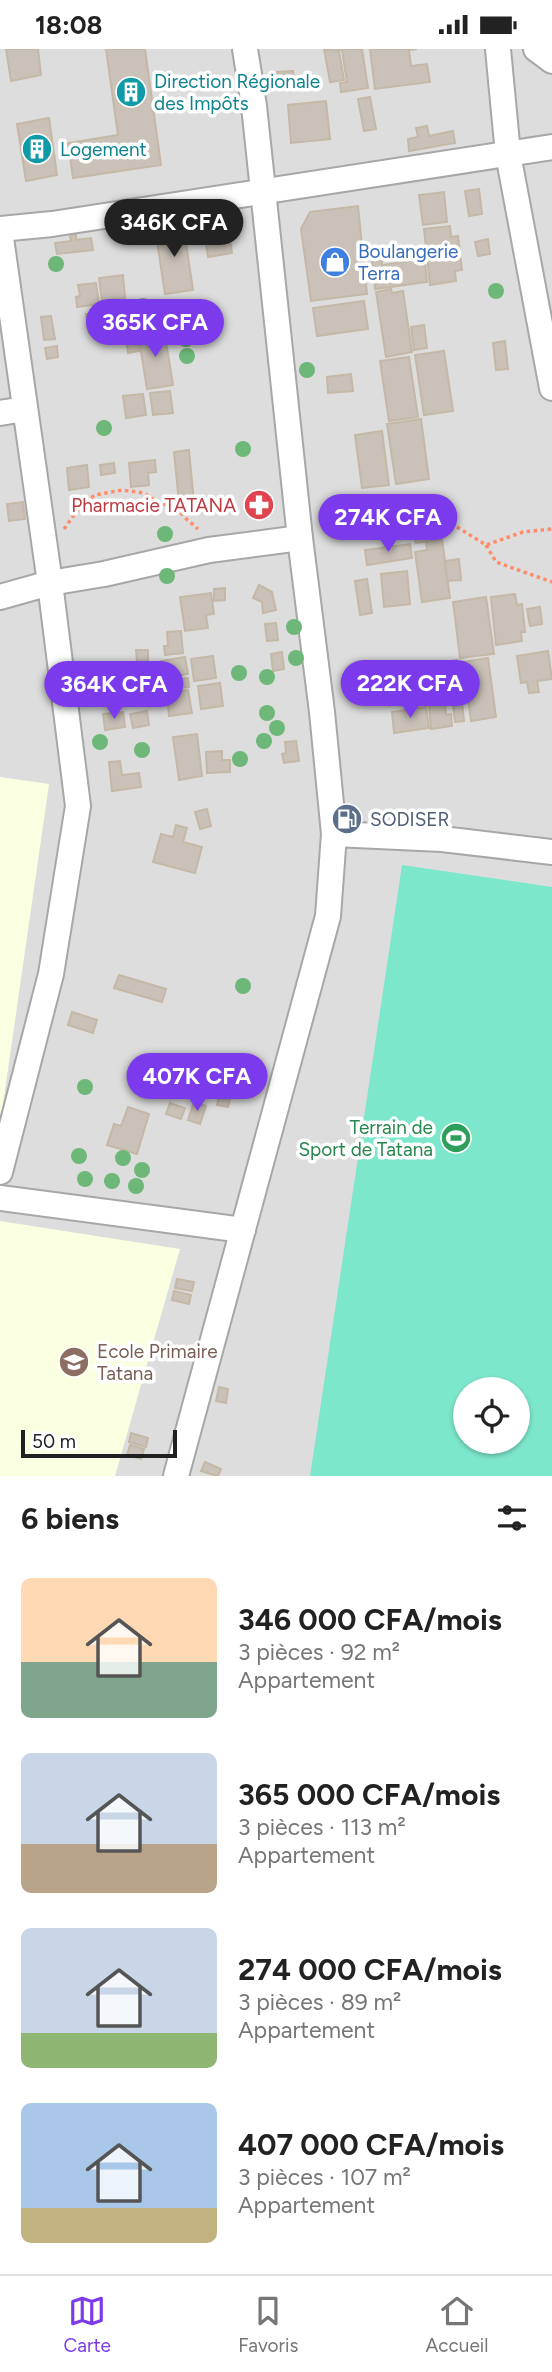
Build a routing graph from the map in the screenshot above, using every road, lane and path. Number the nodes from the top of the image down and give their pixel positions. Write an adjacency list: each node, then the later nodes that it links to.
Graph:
1 (245, 49): 7 (street)
2 (498, 49): 6 (street)
3 (536, 49): 4 (street)
4 (552, 61)
5 (552, 148): 6 (street)
6 (508, 154): 7 (street); 9 (street)
7 (263, 192): 8 (street); 15 (street)
8 (0, 230): 11 (street)
9 (548, 341): 10 (street)
10 (552, 388)
11 (26, 409): 12 (street); 18 (street)
12 (0, 413)
13 (457, 527): 16 (path)
14 (552, 529): 16 (path)
15 (300, 537): 17 (street); 22 (street)
16 (486, 545): 19 (path)
17 (221, 549): 18 (path); 20 (street)
18 (46, 555): 20 (street)
19 (552, 582)
20 (50, 583): 21 (street); 24 (street)
21 (0, 597)
22 (334, 834): 23 (street); 26 (street)
23 (552, 852)
24 (0, 1172)
25 (0, 1198): 26 (street)
26 (243, 1230): 27 (street)
27 (176, 1476)

